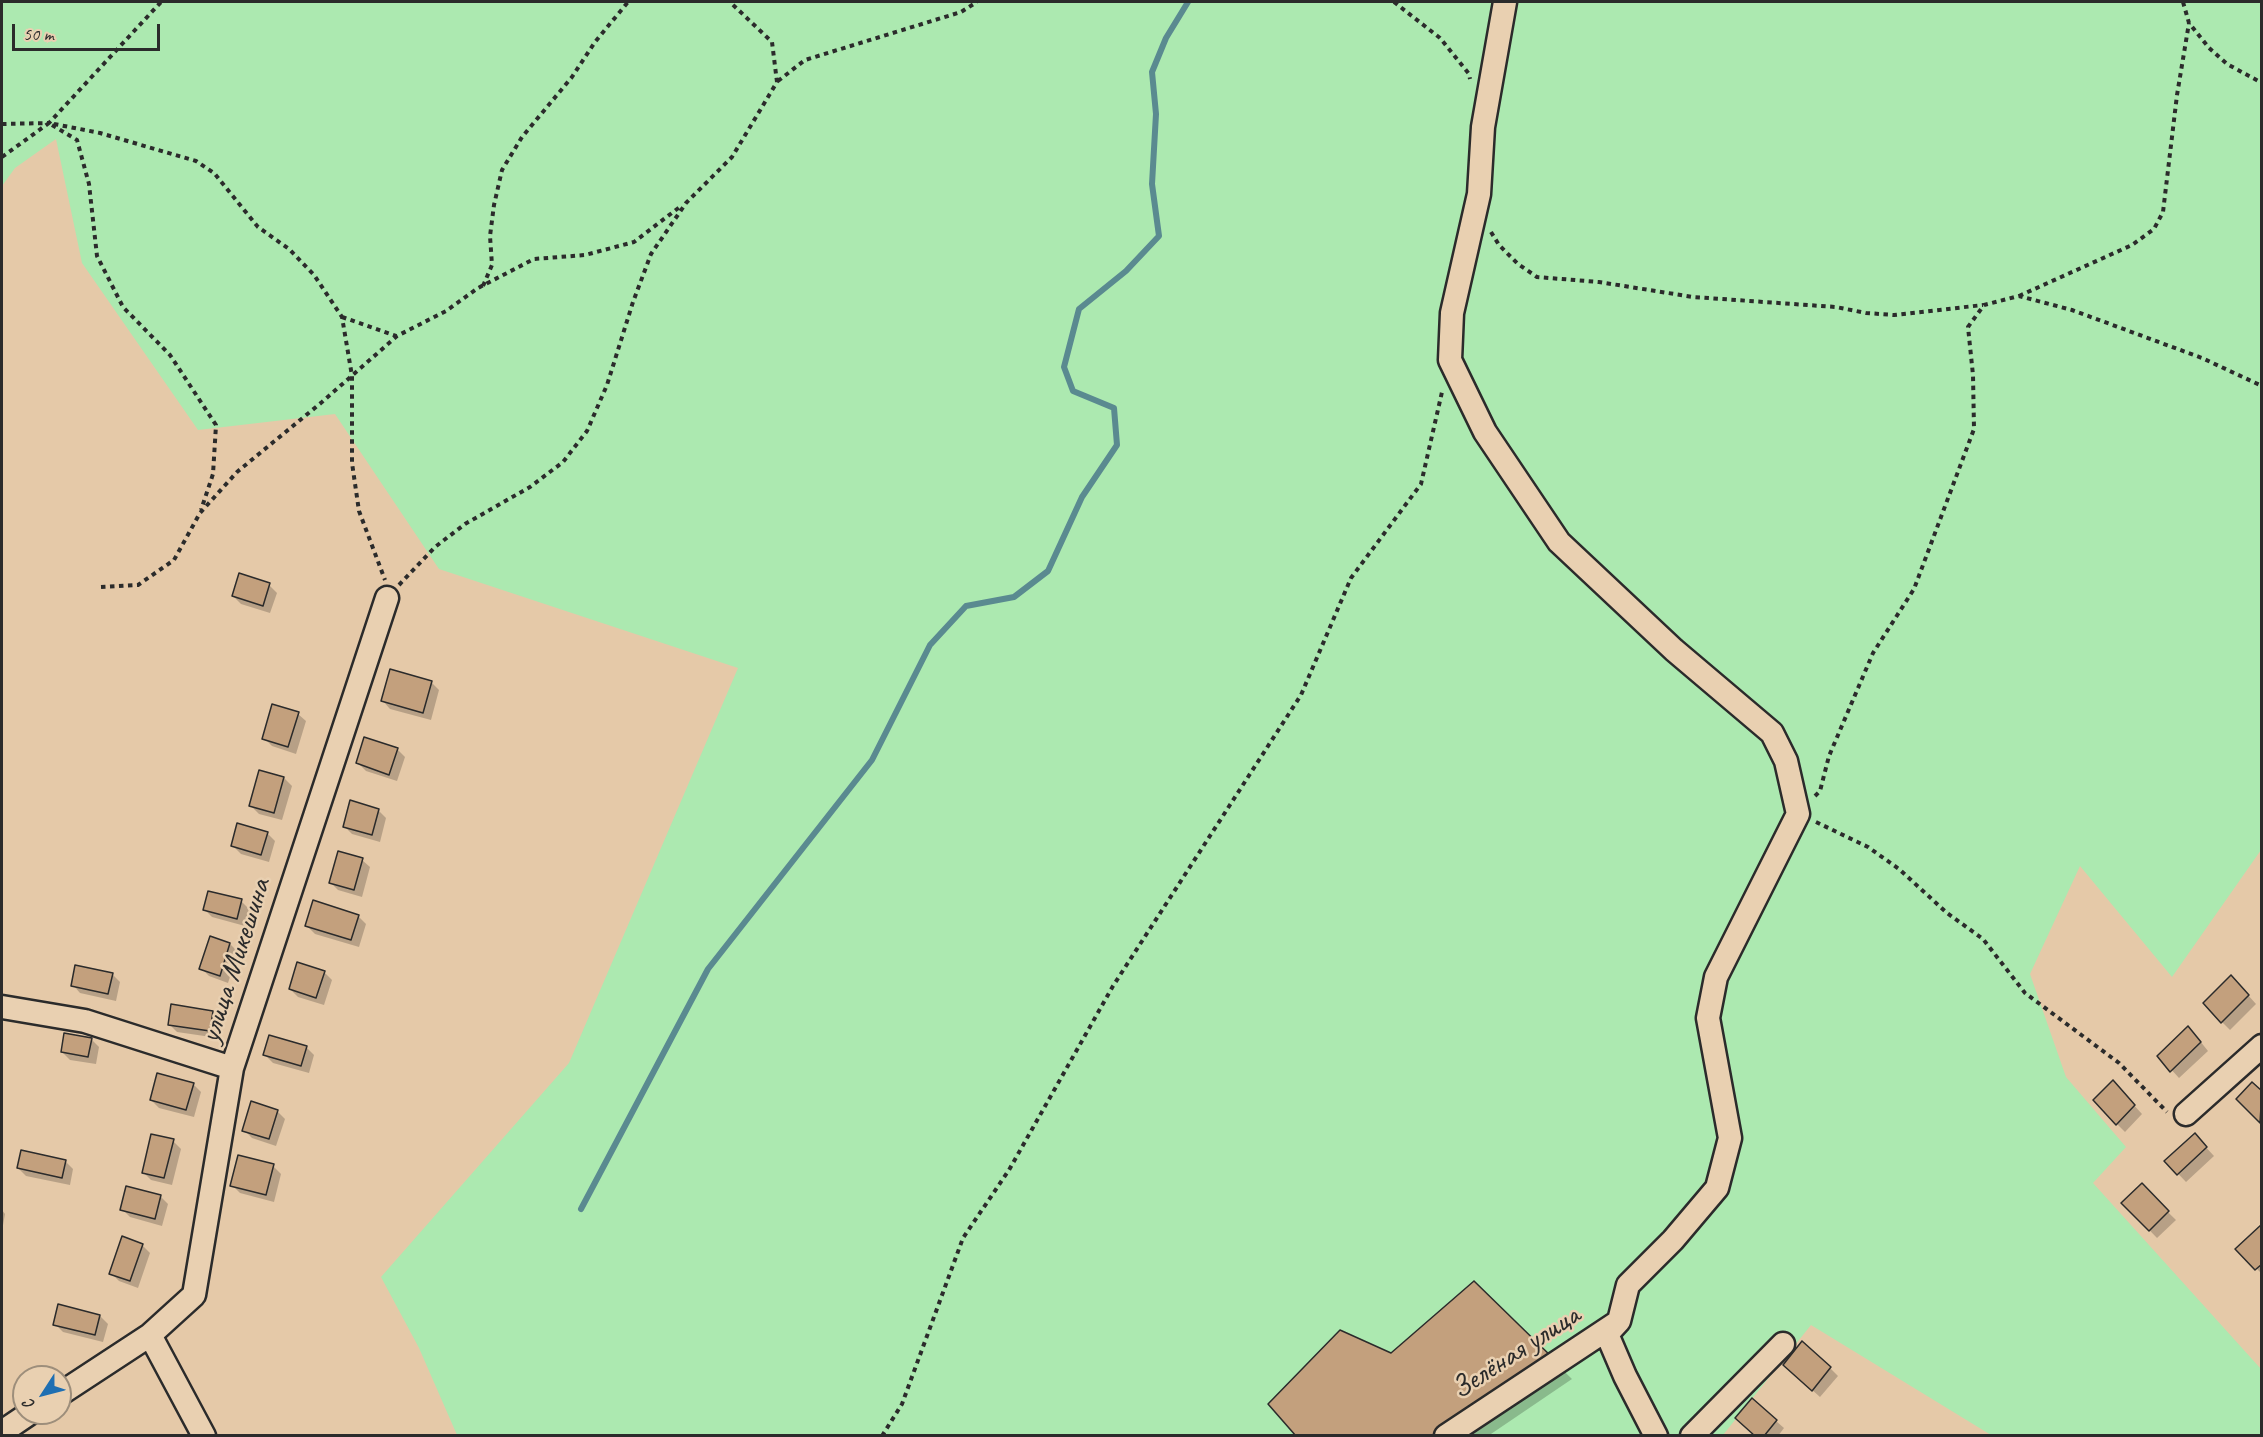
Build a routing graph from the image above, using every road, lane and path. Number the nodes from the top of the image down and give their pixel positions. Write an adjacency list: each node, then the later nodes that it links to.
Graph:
1 (161, 2): 12 (path)
2 (628, 2): 17 (path)
3 (730, 2): 9 (path)
4 (977, 2): 9 (path)
5 (1394, 2): 11 (path)
6 (1505, 2): 22 (street)
7 (2183, 2): 8 (path)
8 (2188, 23): 10 (path); 18 (path)
9 (777, 82): 15 (path)
10 (2262, 83)
11 (1472, 85)
12 (49, 123): 13 (path); 14 (path); 20 (path); 25 (path)
13 (2, 124)
14 (2, 157)
15 (686, 203): 17 (path); 27 (path)
16 (1490, 229): 19 (path)
17 (482, 286): 21 (path)
18 (2019, 296): 19 (path); 24 (path)
19 (1983, 305): 28 (path)
20 (342, 317): 21 (path); 23 (path)
21 (397, 336): 23 (path)
22 (1450, 360): 28 (street); 38 (path)
23 (352, 375): 25 (path); 27 (path)
24 (2262, 386)
25 (200, 513): 26 (path)
26 (100, 587)
27 (387, 598): 31 (street, улица Микешина)
28 (1798, 814): 32 (path); 33 (street)
29 (2, 1007): 31 (street)
30 (2259, 1052): 32 (street)
31 (232, 1068): 34 (street, улица Микешина)
32 (2186, 1114)
33 (1619, 1321): 39 (street, Зелёная улица); 40 (street)
34 (150, 1335): 36 (street, улица Микешина); 37 (street)
35 (1783, 1344): 41 (street)
36 (72, 1386)
37 (204, 1436)
38 (882, 1436)
39 (1446, 1436)
40 (1656, 1436)
41 (1692, 1436)

